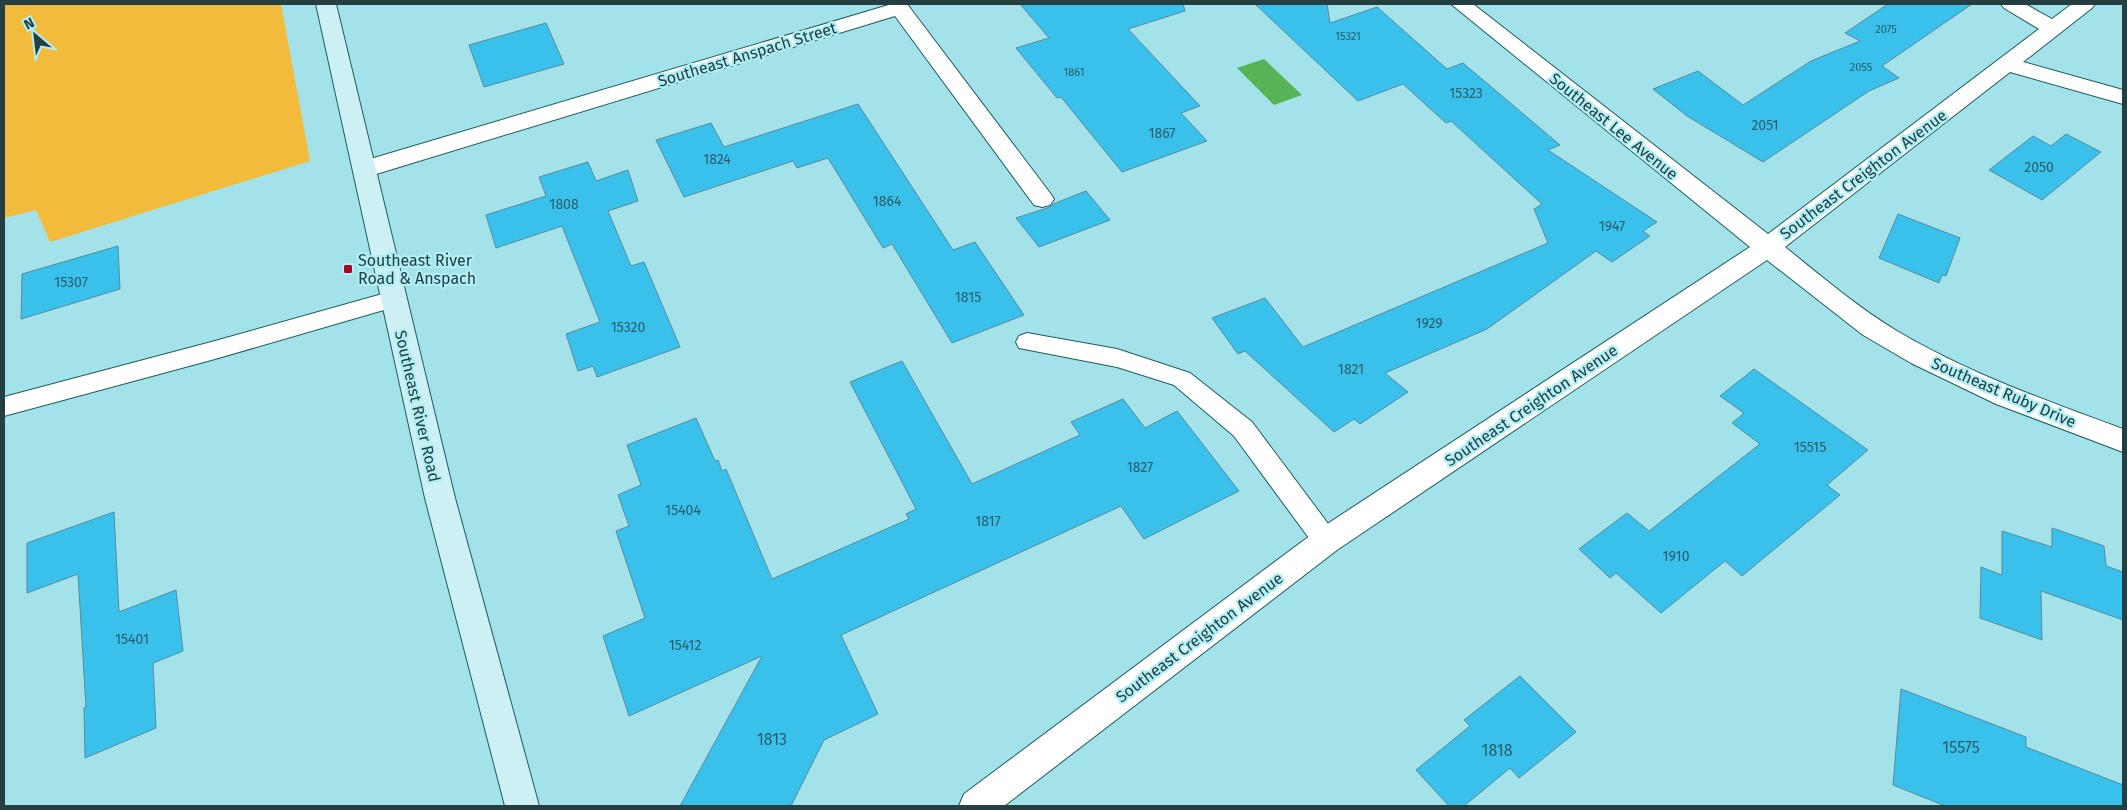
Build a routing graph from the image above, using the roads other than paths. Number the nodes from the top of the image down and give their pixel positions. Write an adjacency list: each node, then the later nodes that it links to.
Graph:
1 (326, 4): 8 (street, Southeast River Road)
2 (1462, 4): 10 (street, Southeast Lee Avenue)
3 (2011, 4): 5 (street)
4 (2084, 4): 5 (street, Southeast Creighton Avenue)
5 (2051, 28): 6 (street, Southeast Creighton Avenue)
6 (2007, 64): 7 (street); 10 (street, Southeast Creighton Avenue)
7 (2123, 97)
8 (365, 169): 9 (street, Southeast Anspach Street); 11 (street, Southeast River Road)
9 (1042, 199)
10 (1767, 248): 14 (street, Southeast Ruby Drive); 15 (street, Southeast Creighton Avenue)
11 (393, 300): 13 (lane); 16 (street, Southeast River Road)
12 (1027, 342): 15 (lane)
13 (4, 407)
14 (2123, 441)
15 (1326, 541): 17 (street, Southeast Creighton Avenue)
16 (522, 806)
17 (976, 806)

